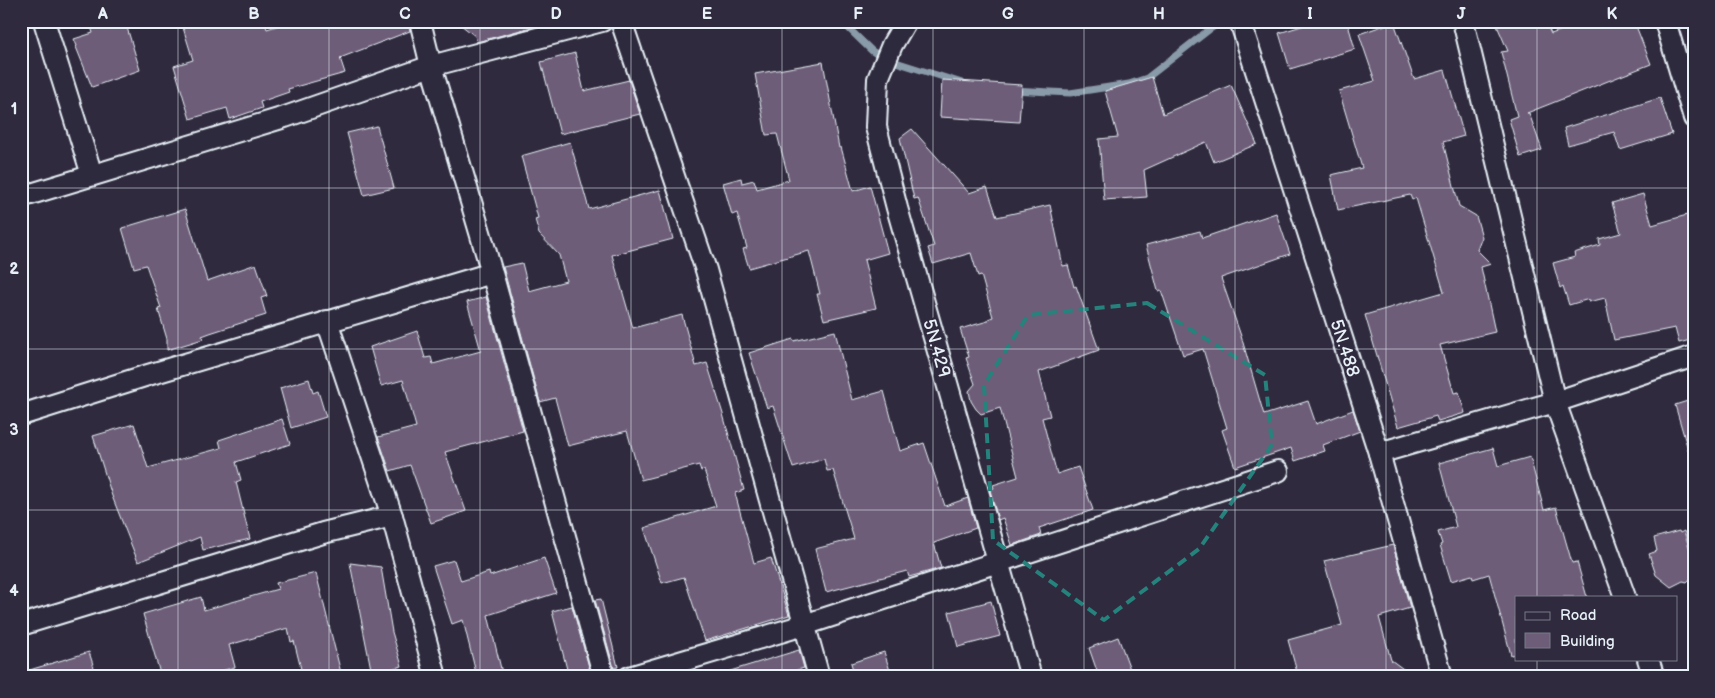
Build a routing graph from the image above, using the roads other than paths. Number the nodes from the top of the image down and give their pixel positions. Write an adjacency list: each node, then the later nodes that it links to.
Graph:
1 (44, 21): 11 (street)
2 (420, 21): 9 (street)
3 (602, 21): 9 (street)
4 (621, 21): 24 (street)
5 (906, 21): 21 (street, 5N.429)
6 (1240, 21): 18 (street, 5N.488)
7 (1463, 21): 16 (street)
8 (1665, 21): 10 (street)
9 (431, 66): 11 (street); 13 (street)
10 (1694, 118)
11 (92, 174): 12 (street)
12 (21, 197)
13 (492, 273): 14 (street); 27 (street)
14 (327, 321): 17 (street); 20 (street)
15 (1694, 356): 16 (street)
16 (1555, 402): 18 (street); 22 (street)
17 (21, 416)
18 (1379, 453): 31 (street, 5N.488)
19 (1278, 471): 21 (street)
20 (392, 516): 23 (street); 26 (street)
21 (999, 562): 24 (street); 30 (street, 5N.429)
22 (1625, 596)
23 (21, 625)
24 (804, 625): 28 (street); 29 (street)
25 (1648, 660): 32 (street)
26 (436, 677)
27 (604, 677)
28 (629, 677)
29 (819, 677)
30 (1031, 677)
31 (1442, 677)
32 (1654, 677)

